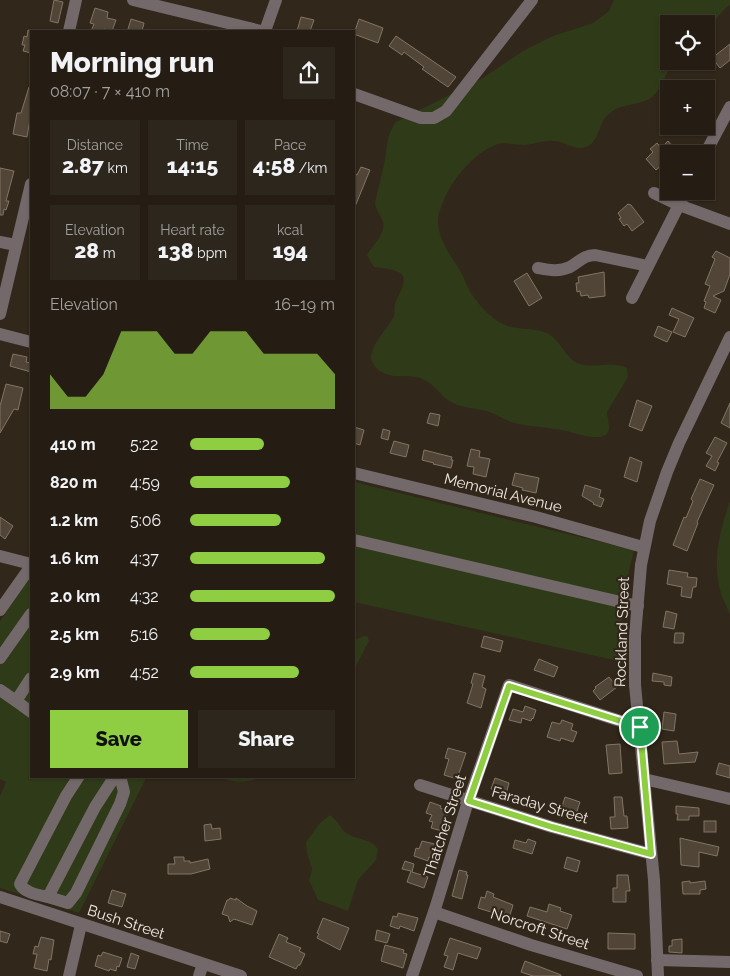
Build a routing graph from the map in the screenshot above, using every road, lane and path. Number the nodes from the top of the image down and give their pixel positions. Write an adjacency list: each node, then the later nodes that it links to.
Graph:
1 (76, 0): 5 (street)
2 (133, 0): 6 (street)
3 (276, 0): 7 (street)
4 (532, 0): 8 (street)
5 (69, 30)
6 (257, 30)
7 (266, 30)
8 (355, 94)
9 (730, 107): 10 (street)
10 (710, 145)
11 (30, 188): 17 (street)
12 (654, 193): 14 (street)
13 (682, 200): 14 (street)
14 (679, 205): 15 (street); 18 (street)
15 (730, 224)
16 (0, 242): 17 (street)
17 (16, 246): 21 (street)
18 (648, 266): 19 (street); 20 (street)
19 (538, 268)
20 (632, 298)
21 (0, 314)
22 (0, 334): 24 (street)
23 (730, 337): 27 (street, Rockland Street)
24 (30, 342)
25 (355, 473): 27 (street, Memorial Avenue)
26 (355, 540): 31 (street)
27 (643, 547): 31 (street, Rockland Street)
28 (0, 556): 29 (street)
29 (30, 565)
30 (30, 566): 32 (street)
31 (638, 606): 39 (street, Rockland Street)
32 (0, 610)
33 (30, 615): 34 (street)
34 (0, 658)
35 (30, 680): 37 (street)
36 (0, 690): 37 (street)
37 (16, 701): 38 (street)
38 (30, 711)
39 (640, 727): 43 (street, Rockland Street); 46 (street, Thatcher Street)
40 (78, 778): 49 (street)
41 (114, 778): 49 (street)
42 (120, 778): 49 (street)
43 (644, 779): 45 (street); 47 (street, Rockland Street)
44 (420, 785): 46 (street, Faraday Street)
45 (730, 799)
46 (469, 801): 47 (street, Faraday Street); 50 (street, Thatcher Street)
47 (651, 854): 52 (street, Rockland Street)
48 (0, 897): 51 (street, Bush Street)
49 (48, 897)
50 (434, 912): 58 (street, Thatcher Street); 59 (street, Norcroft Street)
51 (81, 925): 54 (street, Bush Street); 55 (street)
52 (657, 960): 53 (street); 60 (street, Rockland Street)
53 (730, 962)
54 (203, 964): 56 (street); 57 (street, Bush Street)
55 (69, 976)
56 (199, 976)
57 (242, 976)
58 (412, 976)
59 (638, 976)
60 (658, 976)

